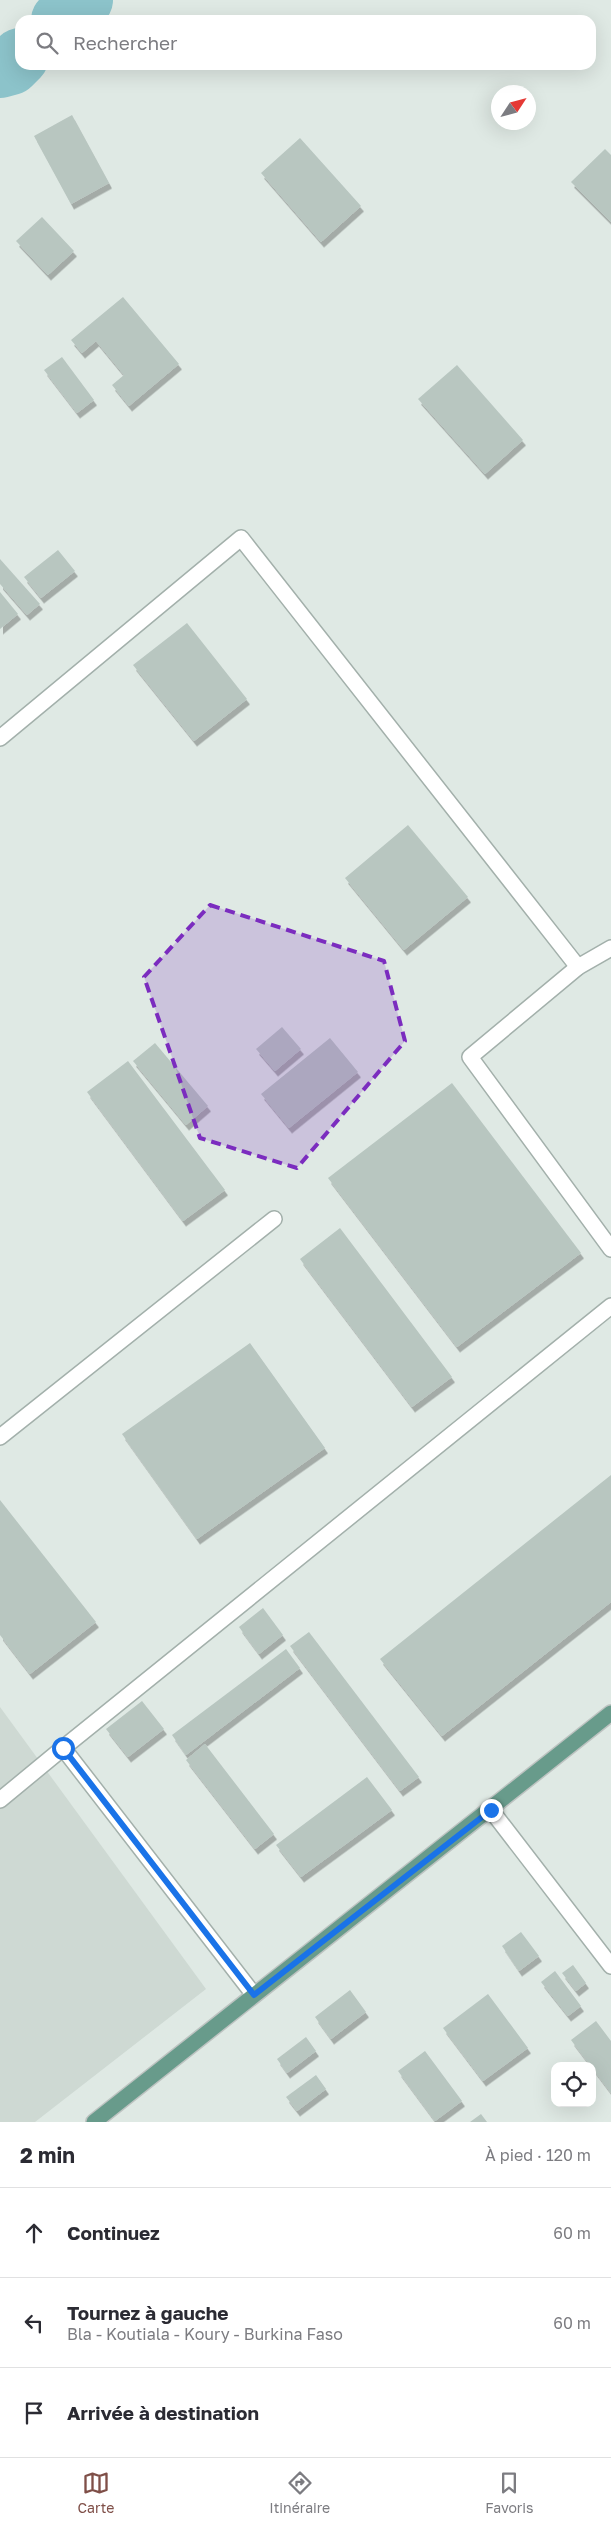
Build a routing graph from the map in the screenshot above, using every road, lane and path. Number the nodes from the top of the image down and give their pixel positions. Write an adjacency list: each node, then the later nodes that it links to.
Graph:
1 (0, 738): 3 (street)
2 (611, 948): 3 (street)
3 (578, 967): 5 (street)
4 (274, 1219): 7 (street)
5 (611, 1249)
6 (611, 1306): 9 (street)
7 (0, 1437)
8 (611, 1714): 11 (main road)
9 (63, 1748): 10 (street); 13 (street)
10 (0, 1800)
11 (491, 1810): 12 (street); 13 (main road)
12 (611, 1966)
13 (254, 1995): 14 (main road)
14 (94, 2122)

